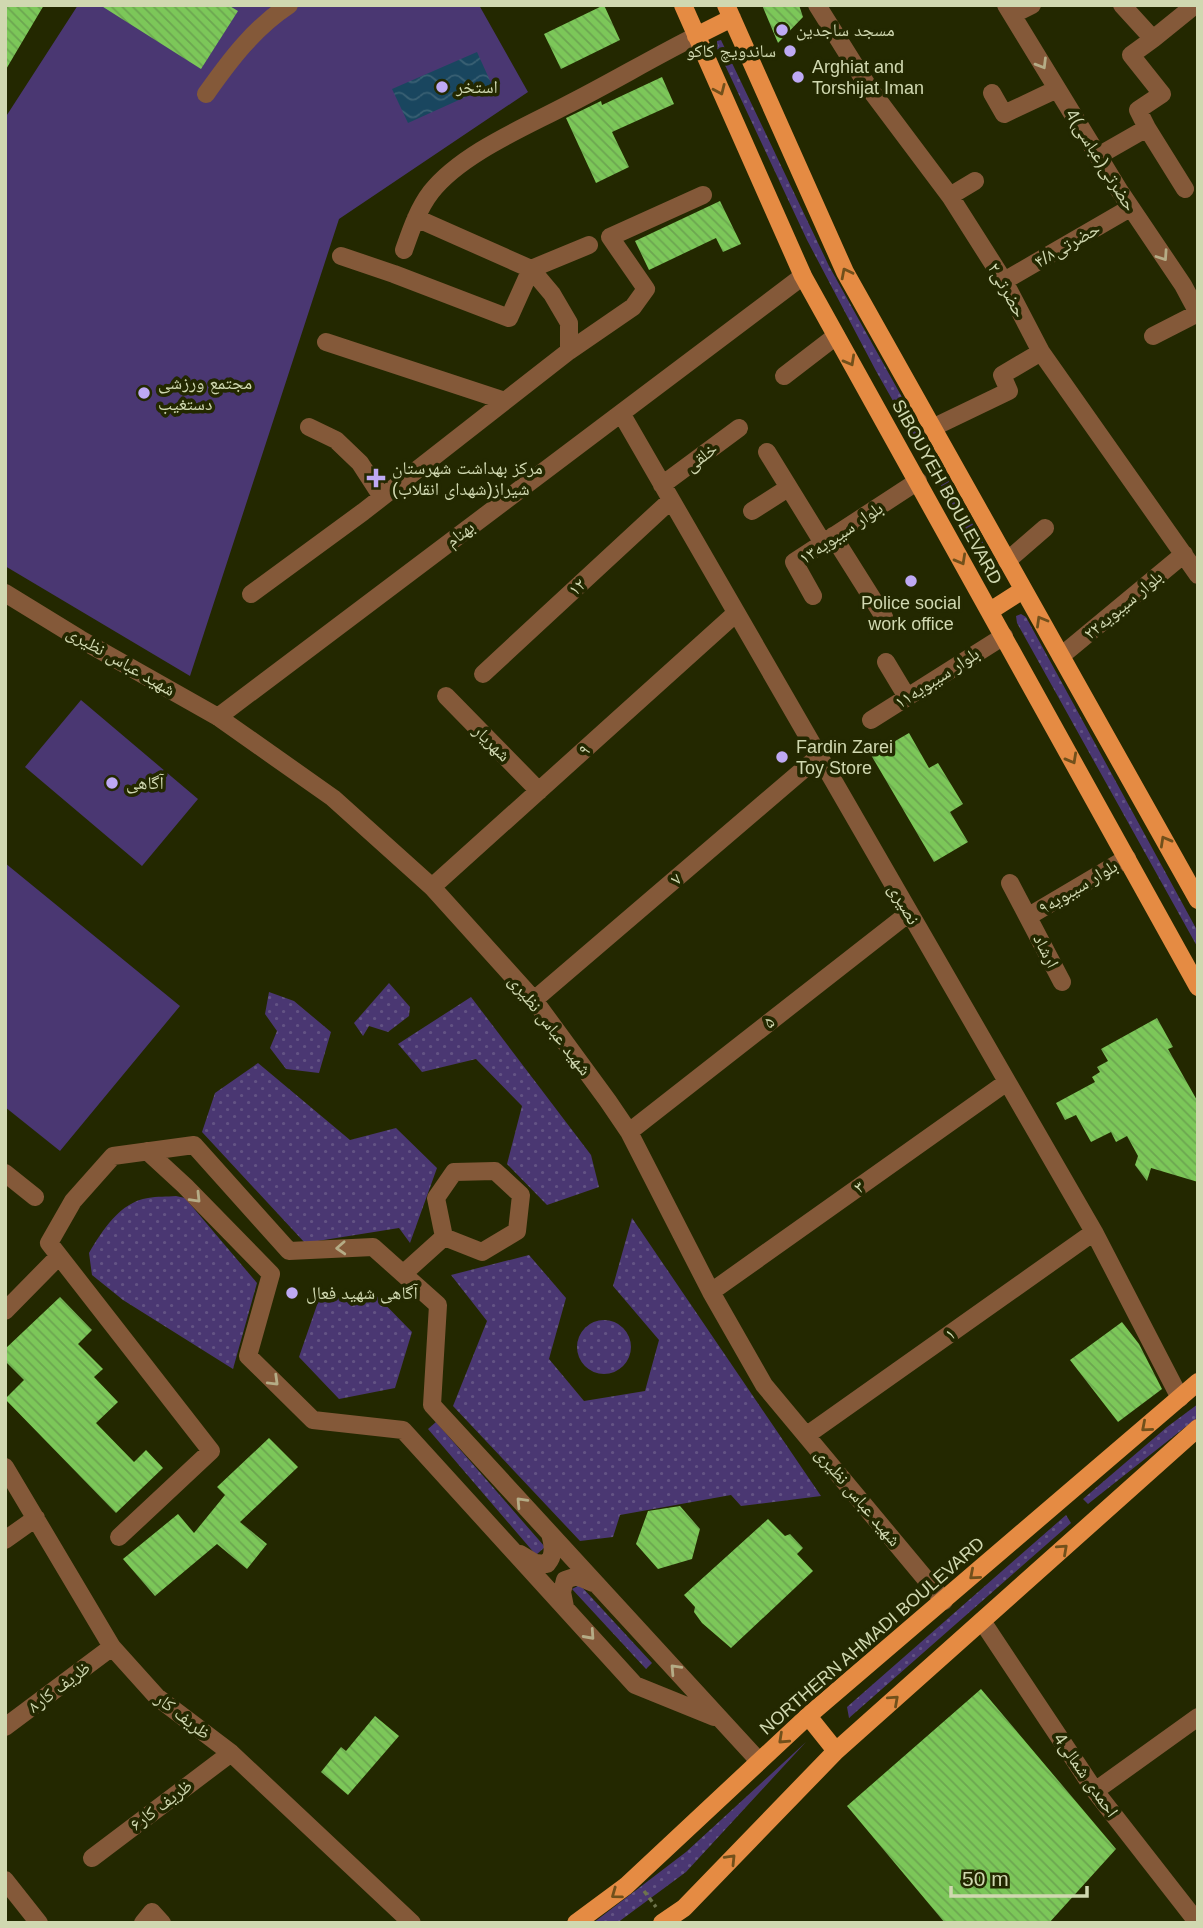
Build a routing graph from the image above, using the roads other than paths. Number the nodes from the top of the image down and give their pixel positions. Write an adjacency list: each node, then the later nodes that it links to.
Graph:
1 (289, 5): 13 (street)
2 (682, 5): 9 (main road, SIBOUYEH BOULEVARD)
3 (817, 5): 19 (street, حضرتی۲)
4 (1032, 5): 7 (street)
5 (1122, 5): 10 (street)
6 (1195, 5): 10 (street)
7 (1009, 10): 11 (street, 4حضرتی(عباسی), one-way to 11)
8 (729, 12): 9 (main road); 40 (main road, SIBOUYEH BOULEVARD, one-way to 8)
9 (696, 36): 21 (street); 26 (main road, SIBOUYEH BOULEVARD, one-way to 26)
10 (1153, 39): 14 (street)
11 (1057, 89): 12 (street); 15 (street, 4حضرتی(عباسی))
12 (992, 93)
13 (206, 94)
14 (1147, 128): 15 (street); 17 (street)
15 (1098, 156): 20 (street, 4حضرتی(عباسی))
16 (975, 181): 19 (street)
17 (1185, 188)
18 (703, 195): 33 (street)
19 (950, 196): 27 (street, حضرتی۲)
20 (1130, 208): 27 (street, حضرتی۴/۸); 28 (street, 4حضرتی(عباسی), one-way to 28)
21 (416, 218): 23 (street); 25 (street)
22 (589, 246): 25 (street)
23 (404, 250)
24 (341, 256): 25 (street)
25 (531, 270): 33 (street)
26 (803, 276): 31 (main road, SIBOUYEH BOULEVARD); 37 (street, بهنام)
27 (1004, 281): 34 (street, حضرتی۲)
28 (1190, 282): 29 (street, 4حضرتی(عباسی))
29 (1198, 313): 30 (street)
30 (1153, 335)
31 (836, 336): 35 (street); 42 (main road, SIBOUYEH BOULEVARD, one-way to 42)
32 (326, 342): 36 (street)
33 (569, 351): 36 (street)
34 (1041, 352): 40 (street); 49 (street, حضرتی۲)
35 (783, 376)
36 (505, 401): 45 (street)
37 (621, 413): 44 (street, نصیری); 65 (street, بهنام)
38 (309, 427): 45 (street)
39 (738, 428): 44 (street, خلقی)
40 (932, 428): 50 (main road, SIBOUYEH BOULEVARD)
41 (767, 452): 43 (street)
42 (918, 481): 48 (street, بلوار سیبویه۱۳); 56 (main road, SIBOUYEH BOULEVARD, one-way to 56)
43 (788, 488): 46 (street); 48 (street)
44 (667, 492): 57 (street, نصیری); 62 (street, ۱۲)
45 (382, 497): 54 (street)
46 (752, 511)
47 (1045, 528): 50 (street)
48 (828, 540): 55 (street, بلوار سیبویه۱۳); 58 (street)
49 (1184, 554): 51 (street, حضرتی۲); 60 (street, بلوار سیبویه۲۲)
50 (1007, 561): 52 (main road, SIBOUYEH BOULEVARD)
51 (1198, 575)
52 (1023, 590): 56 (main road); 60 (main road, SIBOUYEH BOULEVARD, one-way to 52)
53 (5, 593): 65 (street, شهید عباس نظیری)
54 (251, 594)
55 (813, 596)
56 (990, 611): 59 (main road, SIBOUYEH BOULEVARD)
57 (735, 614): 67 (street, نصیری); 68 (street, ۹)
58 (884, 617)
59 (1004, 636): 64 (street, بلوار سیبویه۱۱); 69 (main road, SIBOUYEH BOULEVARD, one-way to 69)
60 (1061, 656): 72 (main road, SIBOUYEH BOULEVARD, one-way to 60)
61 (887, 663): 64 (street)
62 (483, 674)
63 (446, 696): 68 (street, شهریار)
64 (907, 697): 66 (street, بلوار سیبویه۱۱)
65 (218, 717): 71 (street, شهید عباس نظیری)
66 (871, 720)
67 (818, 757): 73 (street, نصیری); 77 (street, ۷)
68 (539, 791): 71 (street, ۹)
69 (1126, 858): 74 (street, بلوار سیبویه۹); 76 (main road, SIBOUYEH BOULEVARD)
70 (1010, 883): 74 (street, ارشاد)
71 (432, 887): 77 (street, شهید عباس نظیری)
72 (1198, 900)
73 (909, 913): 78 (street, نصیری); 79 (street, ۵)
74 (1029, 916): 75 (street, ارشاد)
75 (1062, 982)
76 (1198, 988)
77 (534, 1000): 79 (street, شهید عباس نظیری)
78 (1007, 1082): 83 (street, نصیری); 87 (street, ۳)
79 (629, 1132): 87 (street, شهید عباس نظیری)
80 (147, 1152): 85 (street); 86 (street, one-way to 80); 98 (street, one-way to 98)
81 (5, 1173): 82 (street)
82 (35, 1197)
83 (1094, 1232): 90 (street, نصیری); 92 (street, ۱)
84 (444, 1237): 84 (street); 86 (street)
85 (59, 1256): 88 (street); 96 (street)
86 (402, 1274): 95 (street, one-way to 86)
87 (711, 1292): 92 (street, شهید عباس نظیری)
88 (5, 1311)
89 (1198, 1382): 90 (main road, NORTHERN AHMADI BOULEVARD)
90 (1180, 1398): 100 (main road, NORTHERN AHMADI BOULEVARD, one-way to 100)
91 (1196, 1434): 102 (main road, one-way to 91)
92 (807, 1435): 100 (street, شهید عباس نظیری)
93 (5, 1467): 94 (street, ظریف کار)
94 (36, 1518): 97 (street); 103 (street, ظریف کار)
95 (550, 1534): 98 (street); 99 (street)
96 (119, 1537)
97 (5, 1541)
98 (511, 1548): 101 (street)
99 (599, 1587): 101 (street); 106 (street, one-way to 99)
100 (944, 1601): 104 (main road, NORTHERN AHMADI BOULEVARD)
101 (565, 1607): 106 (street, one-way to 106)
102 (982, 1621): 108 (main road, one-way to 102); 111 (street, 4احمدی شمالی)
103 (112, 1647): 107 (street, ظریف کار۸); 109 (street, ظریف کار)
104 (808, 1716): 108 (main road); 110 (main road, NORTHERN AHMADI BOULEVARD, one-way to 110)
105 (1198, 1717): 111 (street)
106 (721, 1719): 110 (street)
107 (5, 1727)
108 (836, 1751): 114 (main road, one-way to 108)
109 (231, 1752): 112 (street, ظریف کار۶); 119 (street, ظریف کار)
110 (760, 1761): 120 (main road, NORTHERN AHMADI BOULEVARD, one-way to 120)
111 (1095, 1791): 121 (street, 4احمدی شمالی)
112 (92, 1858)
113 (5, 1880): 116 (street)
114 (685, 1916): 115 (main road)
115 (664, 1921)
116 (39, 1923)
117 (143, 1923): 118 (street)
118 (162, 1923)
119 (412, 1923)
120 (576, 1923)
121 (1198, 1923)

